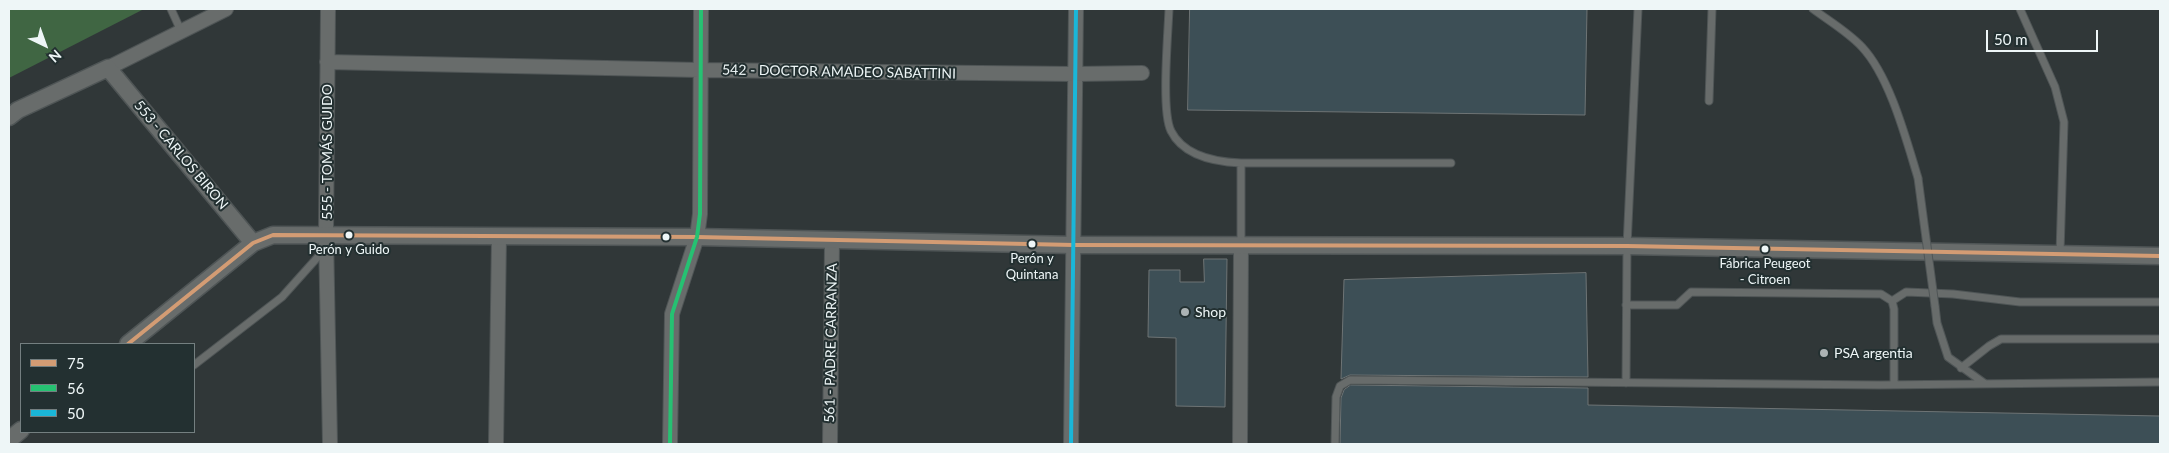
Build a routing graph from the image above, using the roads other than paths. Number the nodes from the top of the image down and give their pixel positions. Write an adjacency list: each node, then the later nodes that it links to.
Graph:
1 (171, 9): 11 (lane)
2 (226, 9): 11 (street)
3 (328, 9): 12 (street, 555 - TOMÁS GUIDO)
4 (701, 9): 14 (street)
5 (1076, 9): 16 (street)
6 (1169, 9): 19 (lane)
7 (1638, 9): 28 (lane)
8 (1712, 9): 17 (lane)
9 (1813, 9): 37 (lane, bridge)
10 (2020, 9): 29 (lane)
11 (181, 31): 13 (street)
12 (327, 62): 14 (street, 542 - DOCTOR AMADEO SABATTINI); 23 (street, 555 - TOMÁS GUIDO)
13 (108, 68): 18 (street); 25 (street, 553 - CARLOS BIRON)
14 (699, 70): 16 (street, 542 - DOCTOR AMADEO SABATTINI); 21 (street)
15 (1142, 73): 16 (street, 542 - DOCTOR AMADEO SABATTINI)
16 (1075, 74): 27 (street)
17 (1709, 100)
18 (12, 114)
19 (1241, 163): 20 (lane); 26 (lane)
20 (1450, 163)
21 (697, 237): 22 (street); 24 (street); 46 (street)
22 (499, 238): 23 (street); 45 (street)
23 (326, 240): 25 (street); 36 (lane); 44 (street, 555 - TOMÁS GUIDO)
24 (832, 241): 27 (street); 47 (street, 561 - PADRE CARRANZA)
25 (253, 243): 35 (street)
26 (1241, 244): 27 (street); 28 (street); 49 (street)
27 (1074, 245): 48 (street)
28 (1627, 246): 29 (street); 33 (lane)
29 (2060, 253): 30 (street)
30 (2160, 256)
31 (1892, 301): 32 (lane); 33 (lane); 41 (lane)
32 (2160, 302)
33 (1626, 305): 39 (lane)
34 (2160, 339): 37 (lane)
35 (129, 343)
36 (195, 365)
37 (1961, 368): 40 (lane)
38 (2160, 382): 40 (lane)
39 (1626, 383): 41 (lane); 50 (lane)
40 (1984, 383): 41 (lane)
41 (1894, 385)
42 (20, 431): 43 (street)
43 (9, 440)
44 (330, 444)
45 (496, 444)
46 (670, 444)
47 (830, 444)
48 (1071, 444)
49 (1240, 444)
50 (1335, 444)

